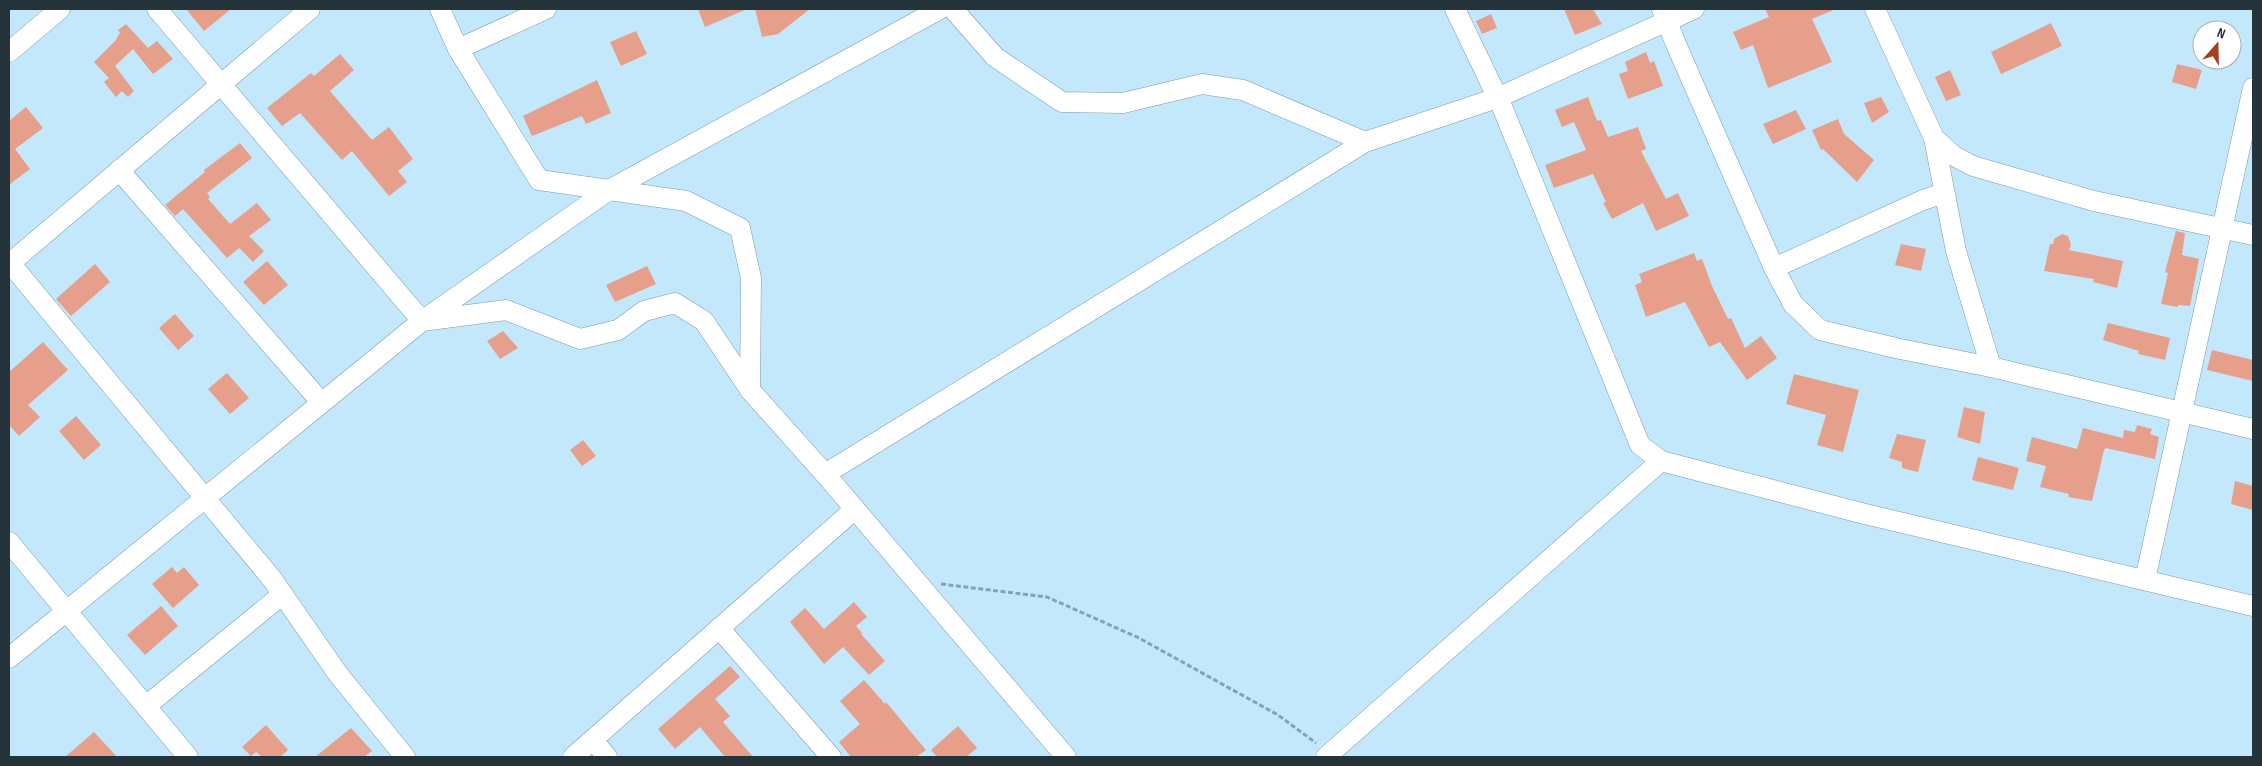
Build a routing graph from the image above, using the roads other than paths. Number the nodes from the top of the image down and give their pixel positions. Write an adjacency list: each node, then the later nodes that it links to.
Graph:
1 (60, 9): 13 (street)
2 (157, 9): 14 (street)
3 (310, 9): 14 (street)
4 (440, 9): 12 (street)
5 (546, 9): 12 (street)
6 (940, 9): 20 (street)
7 (953, 9): 18 (street)
8 (1455, 9): 16 (street)
9 (1694, 9): 11 (street)
10 (1875, 9): 17 (street)
11 (1665, 15): 16 (street); 25 (street)
12 (458, 49): 20 (street)
13 (9, 52)
14 (221, 84): 19 (street); 26 (street)
15 (2253, 88): 22 (street)
16 (1497, 98): 18 (street); 32 (street)
17 (1934, 138): 21 (street); 22 (street)
18 (1366, 142): 33 (street)
19 (119, 170): 24 (street); 29 (street)
20 (609, 190): 26 (street); 28 (street)
21 (1944, 193): 25 (street); 27 (street)
22 (2222, 228): 23 (street); 30 (street)
23 (2253, 235)
24 (10, 263): 34 (street)
25 (1774, 268): 27 (street)
26 (422, 321): 28 (street); 29 (street)
27 (1991, 367): 30 (street)
28 (750, 390): 33 (street)
29 (321, 402): 34 (street)
30 (2182, 413): 31 (street); 37 (street)
31 (2253, 429)
32 (1661, 461): 37 (street); 45 (street)
33 (825, 474): 35 (street)
34 (204, 498): 38 (street); 40 (street)
35 (855, 509): 41 (street); 51 (street)
36 (9, 542): 40 (street)
37 (2145, 580): 39 (street)
38 (283, 594): 43 (street); 47 (street)
39 (2253, 606)
40 (66, 611): 42 (street); 43 (street)
41 (719, 628): 44 (street); 50 (street)
42 (9, 658)
43 (146, 706): 46 (street)
44 (593, 740): 48 (street); 49 (street)
45 (1328, 756)
46 (188, 757)
47 (405, 757)
48 (573, 757)
49 (607, 757)
50 (831, 757)
51 (1066, 757)

